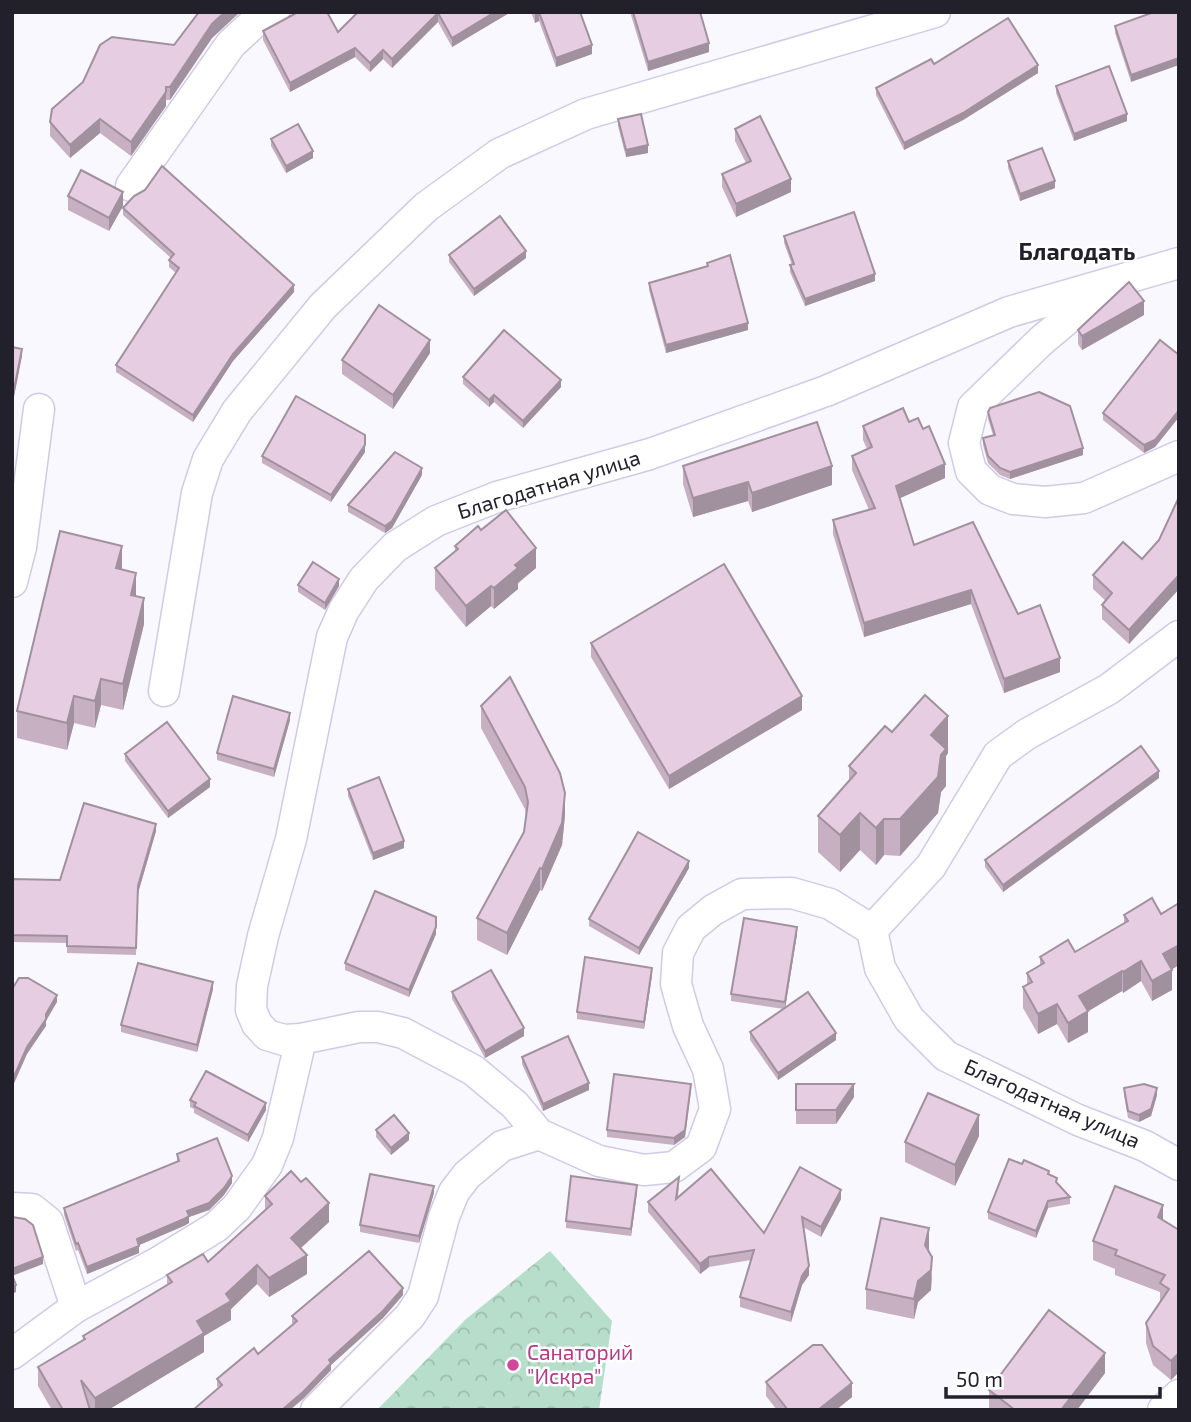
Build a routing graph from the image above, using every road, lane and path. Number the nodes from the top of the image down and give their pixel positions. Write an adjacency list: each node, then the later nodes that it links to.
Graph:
1 (274, 12): 3 (street)
2 (936, 12): 10 (street)
3 (131, 186)
4 (1179, 262): 5 (street, Благодатная улица)
5 (1112, 281): 7 (street, Благодатная улица); 12 (street, Благодатная улица)
6 (39, 408): 8 (street)
7 (1179, 456)
8 (12, 582)
9 (1179, 636): 11 (street)
10 (164, 691)
11 (872, 930): 13 (street, Благодатная улица); 14 (street, Благодатная улица)
12 (301, 1039): 13 (street, Благодатная улица); 16 (street)
13 (539, 1134): 19 (street)
14 (1179, 1165)
15 (12, 1208): 16 (street)
16 (76, 1307): 17 (street)
17 (12, 1354)
18 (1179, 1395): 20 (street)
19 (316, 1410)
20 (1163, 1410)

